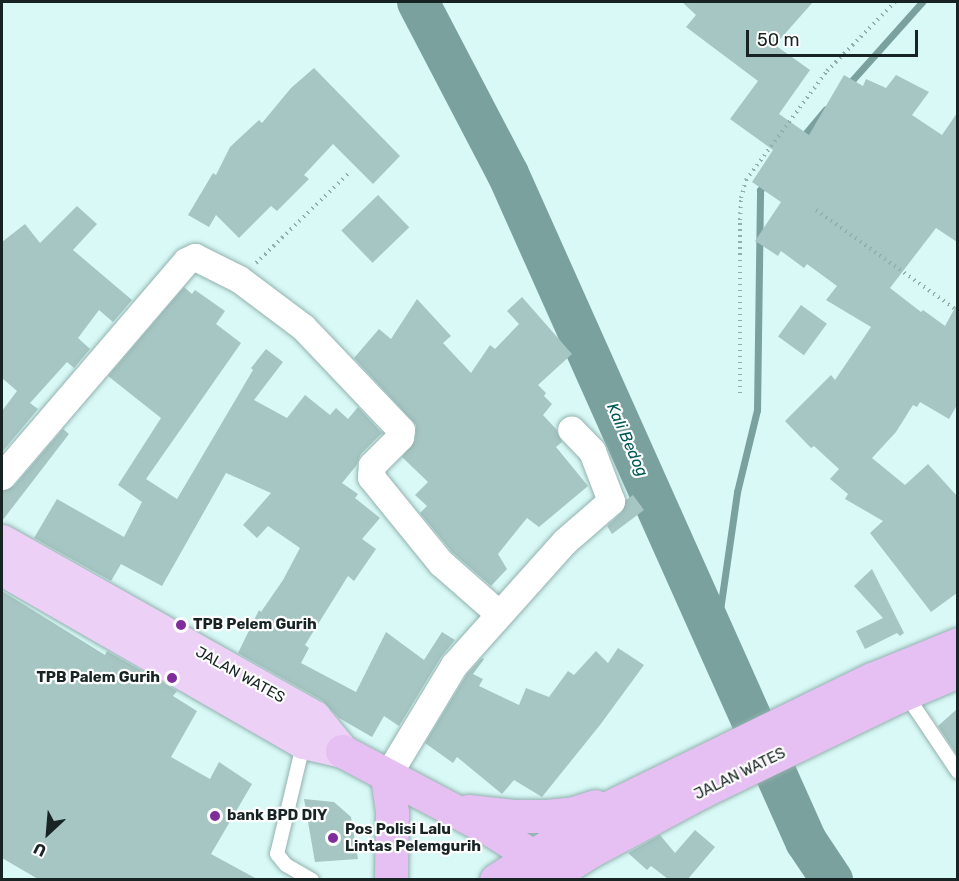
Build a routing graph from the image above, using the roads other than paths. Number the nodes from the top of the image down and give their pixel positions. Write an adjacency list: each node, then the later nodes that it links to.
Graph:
1 (571, 429): 5 (street)
2 (2, 476): 5 (street)
3 (2, 541): 10 (main road, JALAN WATES)
4 (2, 569): 10 (main road, JALAN WATES)
5 (498, 613): 13 (street)
6 (957, 644): 8 (highway, JALAN WATES)
7 (957, 671): 9 (highway, JALAN WATES)
8 (872, 693): 9 (highway, JALAN WATES); 14 (highway, JALAN WATES)
9 (905, 693): 12 (lane)
10 (309, 729): 11 (main road, JALAN WATES); 18 (lane)
11 (342, 751): 13 (highway, JALAN WATES)
12 (957, 772)
13 (387, 776): 16 (highway, JALAN WATES); 19 (highway)
14 (688, 783): 15 (highway, JALAN WATES); 17 (highway, JALAN WATES)
15 (639, 793): 16 (highway); 17 (highway, JALAN WATES)
16 (448, 807): 17 (highway, JALAN WATES)
17 (543, 870): 20 (highway)
18 (312, 879)
19 (391, 879)
20 (496, 879)

